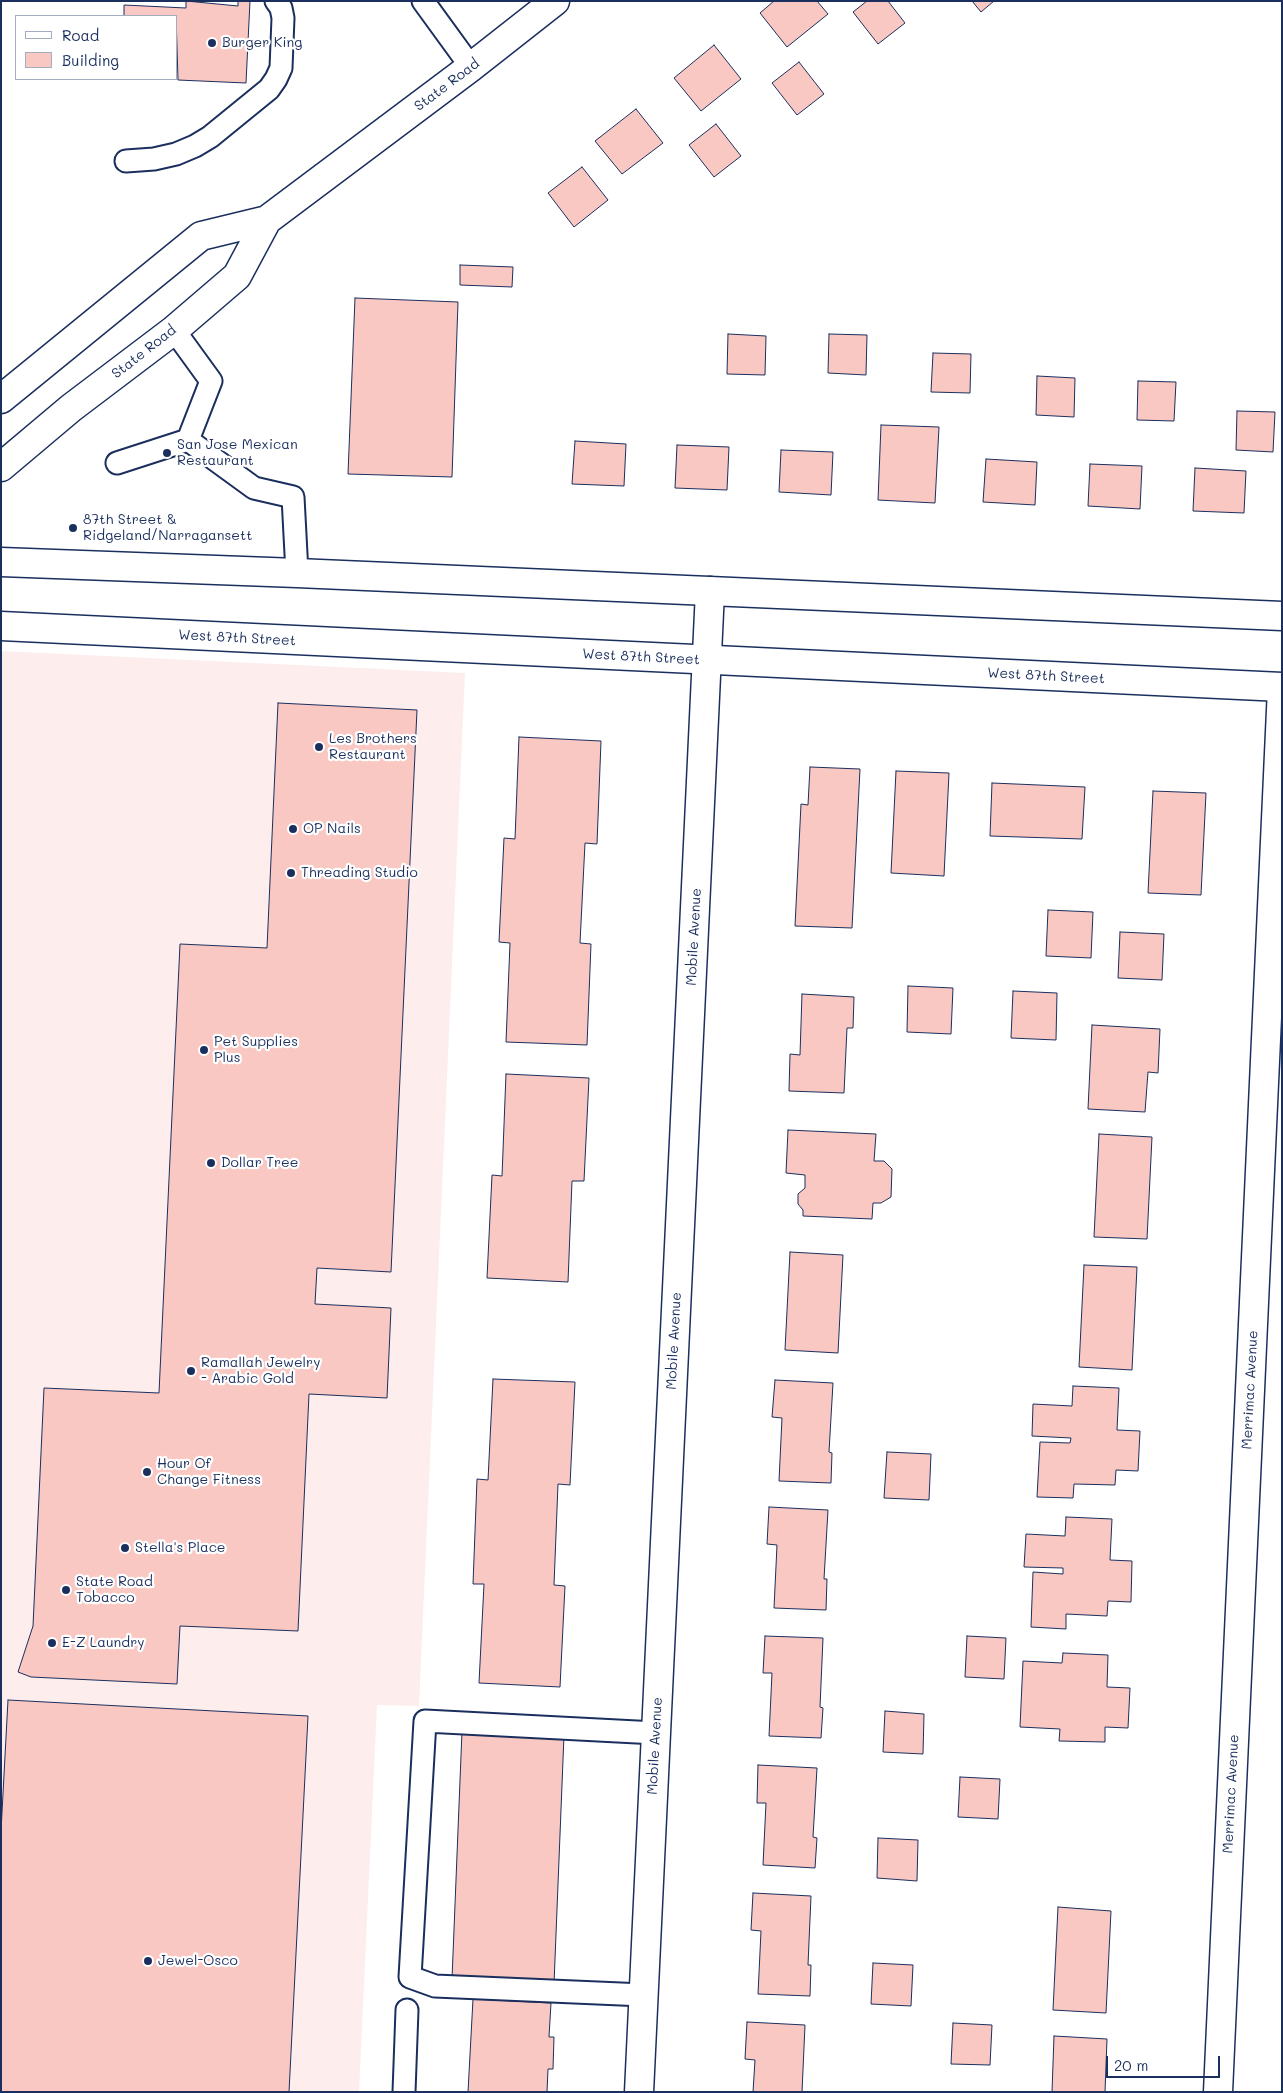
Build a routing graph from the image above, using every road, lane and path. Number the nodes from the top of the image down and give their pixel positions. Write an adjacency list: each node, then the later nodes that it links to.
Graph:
1 (276, 1): 5 (lane)
2 (423, 1): 4 (lane)
3 (555, 1): 4 (street, State Road)
4 (471, 67): 6 (street, State Road)
5 (126, 160)
6 (267, 220): 7 (street, State Road); 8 (street, State Road)
7 (174, 330): 9 (lane); 11 (street, State Road)
8 (1, 399)
9 (188, 440): 10 (lane); 13 (lane)
10 (118, 463)
11 (1, 467)
12 (1, 562): 13 (street)
13 (297, 573): 14 (street)
14 (710, 591): 15 (street); 17 (street, Mobile Avenue)
15 (1282, 616)
16 (1, 626): 17 (street, West 87th Street)
17 (707, 660): 18 (street, West 87th Street); 19 (street, Mobile Avenue)
18 (1282, 687): 24 (street, Merrimac Avenue)
19 (656, 1732): 20 (street, Mobile Avenue); 20 (lane)
20 (644, 1995): 23 (street, Mobile Avenue)
21 (407, 2010): 22 (lane)
22 (404, 2092)
23 (639, 2092)
24 (1218, 2092)

